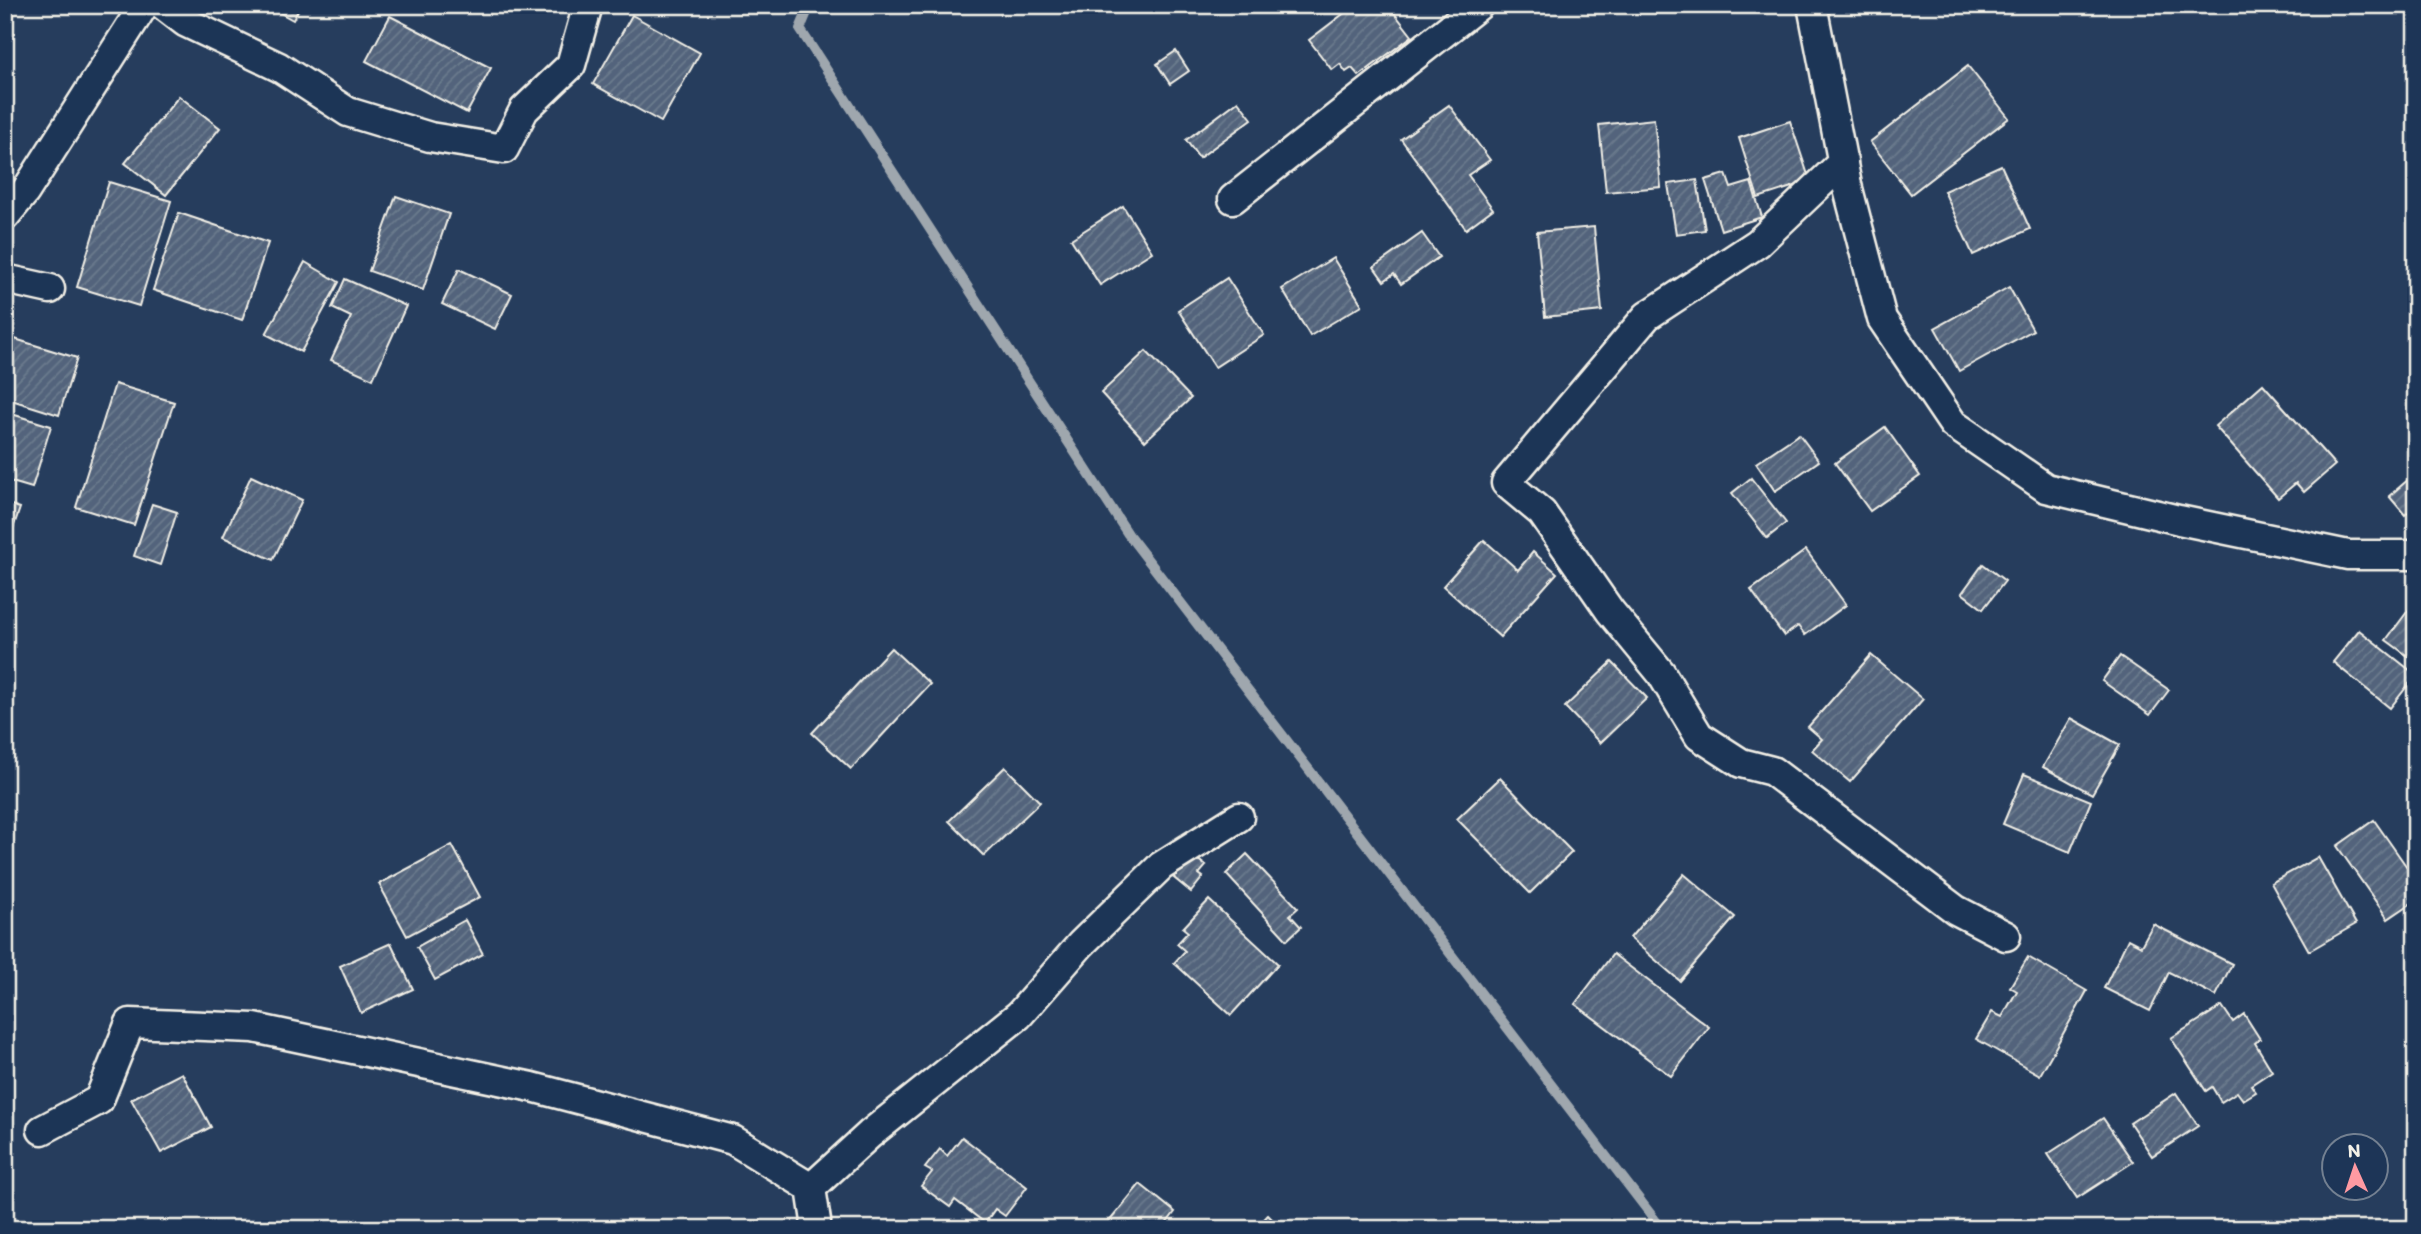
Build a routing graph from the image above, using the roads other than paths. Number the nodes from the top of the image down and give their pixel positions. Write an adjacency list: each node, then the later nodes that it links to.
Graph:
1 (144, 5): 8 (street)
2 (163, 5): 3 (street)
3 (588, 5)
4 (1479, 5): 7 (street)
5 (1812, 5): 6 (street)
6 (1843, 162): 11 (street); 13 (street)
7 (1233, 199)
8 (5, 216)
9 (5, 279): 10 (street)
10 (50, 289)
11 (2416, 555)
12 (1239, 817): 15 (street)
13 (2006, 936)
14 (42, 1130): 15 (street)
15 (811, 1188): 16 (street)
16 (814, 1229)

